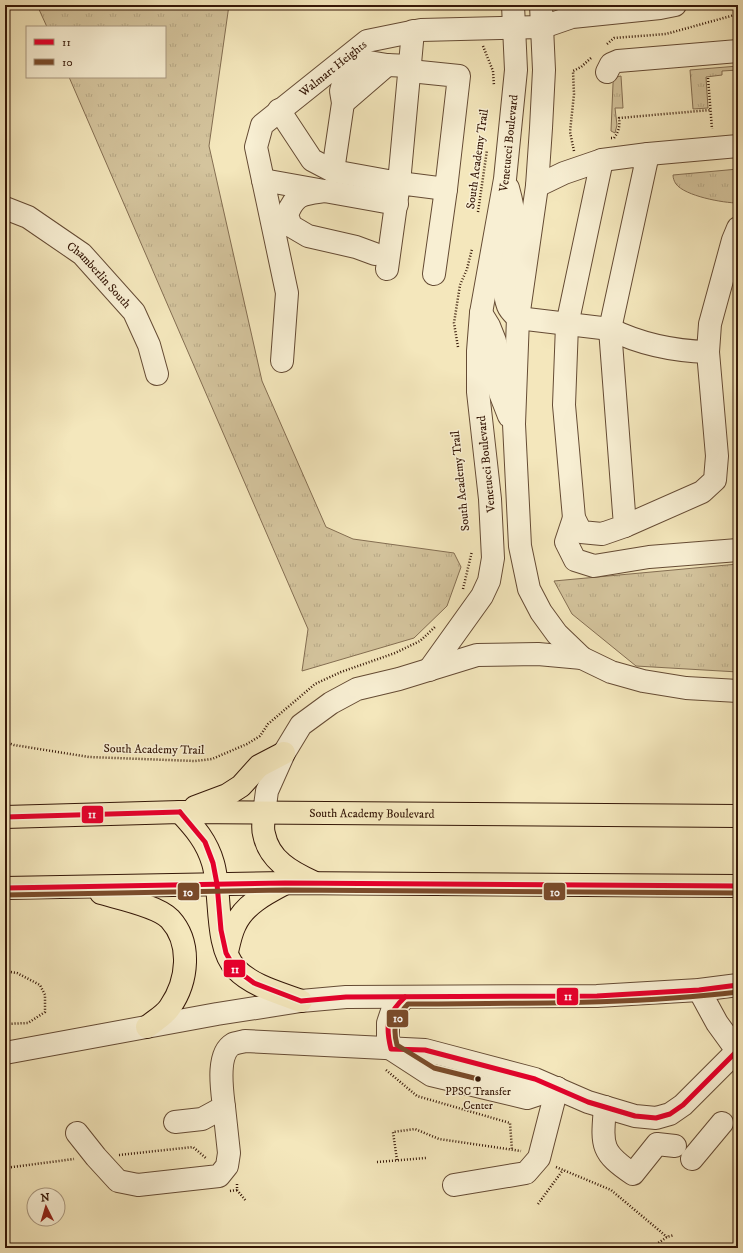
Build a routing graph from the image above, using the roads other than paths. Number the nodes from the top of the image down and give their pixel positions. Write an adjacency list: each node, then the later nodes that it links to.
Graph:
1 (512, 5): 4 (street, Venetucci Boulevard)
2 (541, 5): 5 (street)
3 (675, 5): 5 (street, Walmart Heights)
4 (514, 27): 5 (street, Walmart Heights); 6 (street, Walmart Heights); 15 (street, Venetucci Boulevard)
5 (543, 27): 18 (street)
6 (413, 31): 9 (street); 10 (street, Walmart Heights)
7 (738, 51): 8 (street)
8 (738, 60)
9 (410, 68): 14 (street); 17 (street); 19 (street)
10 (279, 110): 14 (street); 16 (street, Walmart Heights)
11 (738, 146): 12 (street)
12 (648, 154): 13 (street); 30 (street)
13 (602, 160): 18 (street); 29 (street)
14 (333, 171): 17 (street)
15 (505, 179): 27 (street, Venetucci Boulevard); 28 (street)
16 (263, 180): 20 (street); 24 (street, Walmart Heights)
17 (399, 183): 19 (street); 21 (street)
18 (537, 186): 28 (street)
19 (446, 189): 26 (street)
20 (325, 191): 21 (street); 25 (street)
21 (397, 204): 25 (street)
22 (5, 208): 33 (street, Chamberlin South)
23 (738, 228): 31 (street)
24 (277, 246): 25 (street); 32 (street, Walmart Heights)
25 (384, 259)
26 (434, 274)
27 (481, 313): 34 (street); 39 (street, Venetucci Boulevard)
28 (518, 318): 29 (street); 34 (street)
29 (567, 325): 30 (street); 35 (street)
30 (610, 329): 31 (street); 36 (street)
31 (708, 352): 36 (street)
32 (282, 361)
33 (157, 374)
34 (514, 424): 38 (street)
35 (574, 518): 36 (street); 37 (street)
36 (625, 526)
37 (738, 550)
38 (582, 658): 39 (street); 40 (street)
39 (429, 670): 41 (street)
40 (738, 691)
41 (284, 753): 42 (highway); 43 (street)
42 (180, 812): 43 (highway, South Academy Boulevard); 45 (highway, South Academy Boulevard); 47 (highway)
43 (264, 813): 44 (highway, South Academy Boulevard); 48 (highway)
44 (738, 816)
45 (5, 817)
46 (285, 883): 47 (highway); 48 (highway); 52 (highway)
47 (218, 884): 49 (highway); 52 (highway)
48 (318, 884): 50 (highway)
49 (81, 886): 51 (highway); 57 (highway)
50 (738, 886)
51 (5, 888)
52 (226, 953): 56 (highway)
53 (738, 985): 54 (street)
54 (699, 990): 55 (street); 58 (street)
55 (405, 997): 56 (street); 60 (street)
56 (301, 1001): 57 (street)
57 (147, 1027): 59 (street)
58 (738, 1051): 63 (street)
59 (5, 1053)
60 (386, 1057): 61 (street); 62 (street)
61 (556, 1088): 63 (street); 69 (street)
62 (224, 1107): 64 (street); 66 (street)
63 (605, 1107): 67 (street)
64 (175, 1122)
65 (722, 1123): 68 (street)
66 (77, 1133)
67 (675, 1146)
68 (692, 1159)
69 (454, 1185)

